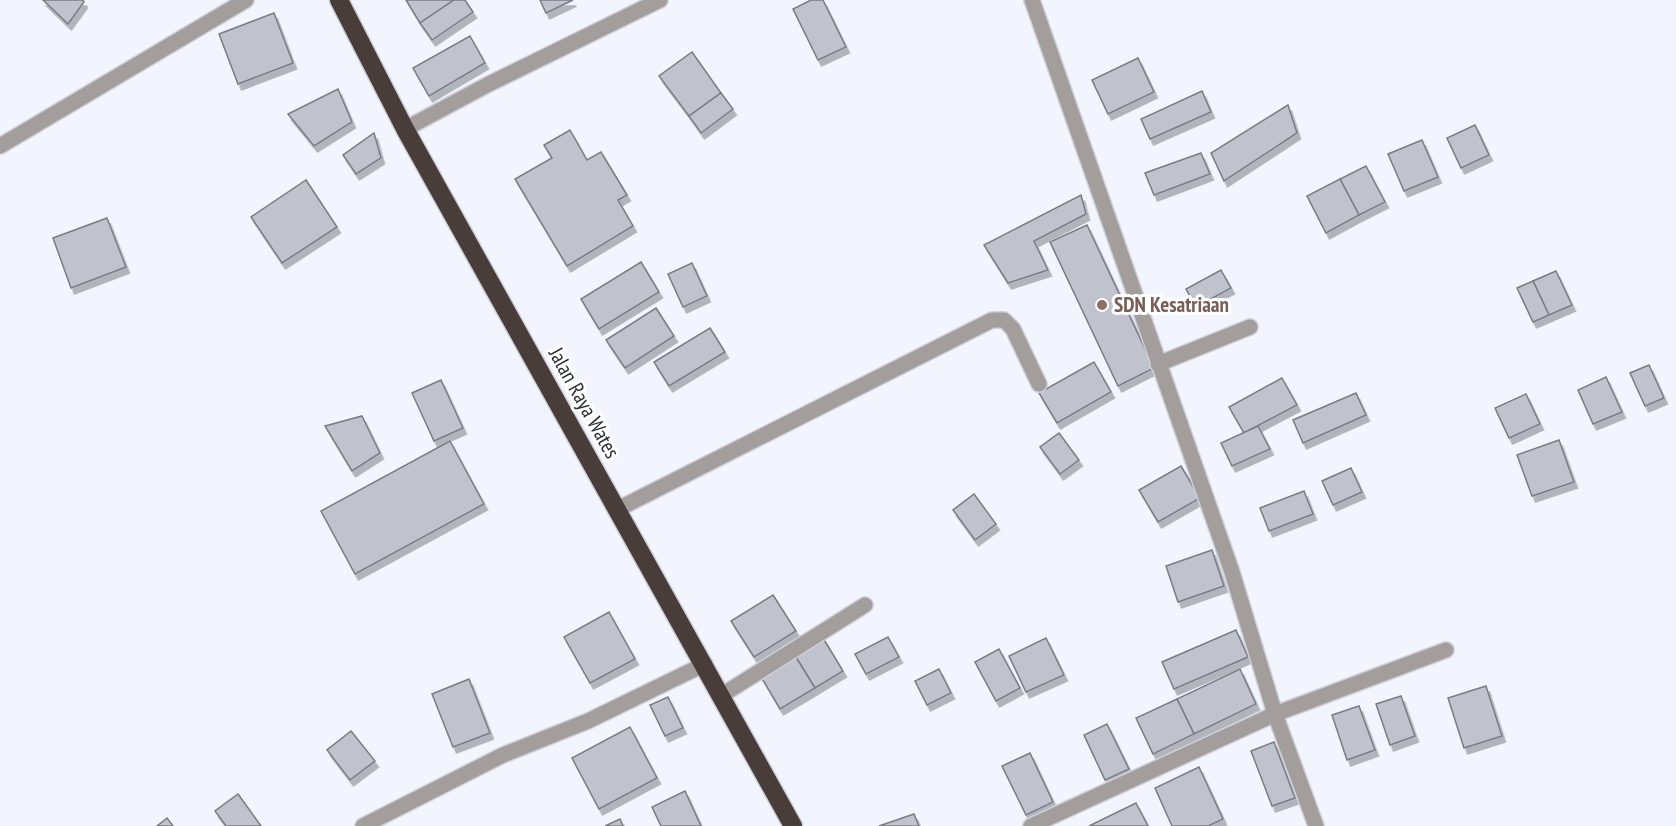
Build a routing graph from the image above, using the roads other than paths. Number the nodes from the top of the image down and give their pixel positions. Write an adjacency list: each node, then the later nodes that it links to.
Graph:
1 (246, 0): 6 (street)
2 (339, 0): 5 (highway, Jalan Raya Wates)
3 (660, 0): 5 (street)
4 (1032, 0): 8 (street)
5 (405, 129): 10 (highway, Jalan Raya Wates)
6 (0, 146)
7 (1251, 327): 8 (street)
8 (1158, 364): 15 (street)
9 (1039, 384): 10 (street)
10 (618, 509): 13 (highway, Jalan Raya Wates)
11 (866, 605): 14 (street)
12 (1446, 650): 15 (street)
13 (705, 664): 14 (highway, Jalan Raya Wates); 16 (street)
14 (722, 695): 17 (highway, Jalan Raya Wates)
15 (1275, 714): 18 (street); 19 (street)
16 (363, 826)
17 (793, 826)
18 (1031, 826)
19 (1316, 826)

